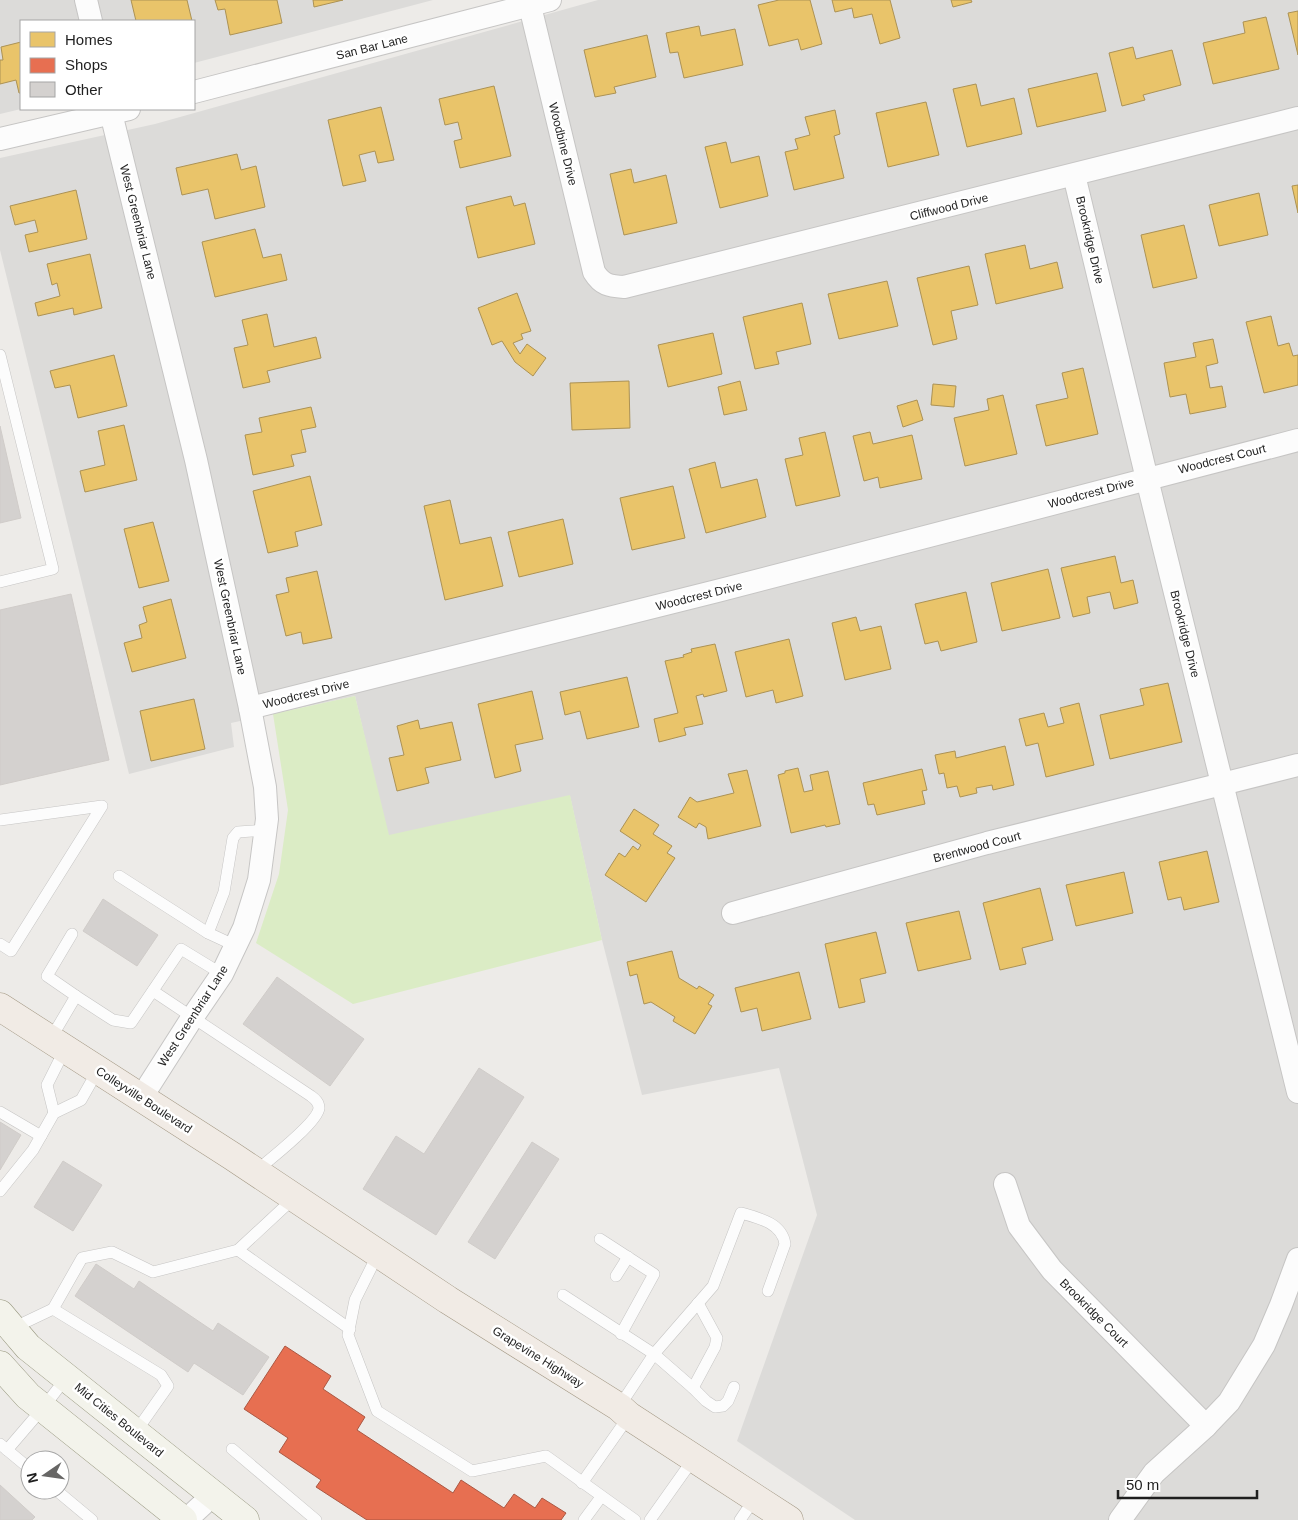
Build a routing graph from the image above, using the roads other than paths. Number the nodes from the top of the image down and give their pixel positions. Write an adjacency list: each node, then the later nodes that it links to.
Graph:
1 (86, 0): 3 (street)
2 (540, 3): 4 (street, San Bar Lane); 9 (street, Woodbine Drive)
3 (90, 20)
4 (195, 92)
5 (117, 110): 7 (street); 14 (street, West Greenbriar Lane)
6 (1298, 118): 8 (street, Cliffwood Drive)
7 (0, 139)
8 (1074, 176): 9 (street, Cliffwood Drive); 12 (street, Brookridge Drive)
9 (600, 281)
10 (0, 355): 13 (lane)
11 (1298, 440): 12 (street, Woodcrest Court)
12 (1147, 479): 14 (street, Woodcrest Drive); 16 (street, Brookridge Drive)
13 (0, 582)
14 (250, 708): 18 (street, West Greenbriar Lane)
15 (1298, 766): 16 (street, Brentwood Court)
16 (1222, 784): 20 (street, Brentwood Court); 32 (street, Brookridge Drive)
17 (0, 820): 23 (lane)
18 (266, 830): 21 (lane); 24 (street, West Greenbriar Lane)
19 (119, 876): 21 (lane)
20 (733, 913)
21 (208, 933): 24 (lane)
22 (72, 934): 27 (lane)
23 (0, 944)
24 (236, 946): 25 (street, West Greenbriar Lane)
25 (222, 974): 26 (lane); 29 (street, West Greenbriar Lane)
26 (153, 991): 27 (lane); 29 (lane)
27 (76, 996): 30 (lane)
28 (0, 1008): 30 (main road, Colleyville Boulevard)
29 (192, 1018): 33 (street, West Greenbriar Lane); 37 (lane)
30 (57, 1044): 31 (main road, Colleyville Boulevard); 35 (lane)
31 (98, 1070): 33 (main road, Colleyville Boulevard); 35 (lane)
32 (1298, 1092)
33 (141, 1098): 37 (main road, Colleyville Boulevard)
34 (0, 1112): 36 (lane)
35 (54, 1113): 36 (lane)
36 (40, 1136): 39 (lane)
37 (255, 1172): 40 (main road, Colleyville Boulevard)
38 (1005, 1184): 61 (street, Brookridge Court)
39 (0, 1191)
40 (291, 1196): 42 (lane); 43 (main road, Grapevine Highway)
41 (600, 1240): 44 (lane)
42 (238, 1250): 50 (lane); 52 (lane)
43 (378, 1254): 52 (lane); 60 (main road, Grapevine Highway)
44 (628, 1256): 46 (lane); 53 (lane)
45 (1298, 1259): 61 (street)
46 (616, 1276)
47 (768, 1291): 49 (lane)
48 (563, 1295): 53 (lane)
49 (698, 1303): 54 (lane); 58 (lane)
50 (53, 1309): 51 (lane); 62 (lane)
51 (6, 1321): 56 (main road, Mid Cities Boulevard)
52 (350, 1329): 67 (lane)
53 (622, 1334): 54 (lane)
54 (654, 1354): 58 (lane); 60 (lane)
55 (0, 1365): 59 (main road)
56 (66, 1378): 59 (lane); 62 (main road, Mid Cities Boulevard)
57 (734, 1387): 58 (lane)
58 (694, 1388)
59 (43, 1408): 63 (lane); 73 (main road)
60 (624, 1412): 65 (main road, Grapevine Highway); 67 (lane)
61 (1206, 1426): 81 (street)
62 (136, 1434): 68 (main road, Mid Cities Boulevard)
63 (4, 1447): 66 (lane)
64 (232, 1449): 75 (lane)
65 (694, 1458): 70 (main road, Grapevine Highway); 78 (lane)
66 (20, 1461)
67 (582, 1483): 69 (lane)
68 (213, 1495): 73 (street); 74 (main road, Mid Cities Boulevard)
69 (601, 1497): 76 (lane); 77 (lane)
70 (755, 1498): 79 (lane); 80 (main road, Grapevine Highway)
71 (68, 1500): 72 (lane)
72 (92, 1520)
73 (185, 1520)
74 (244, 1520)
75 (316, 1520)
76 (584, 1520)
77 (635, 1520)
78 (650, 1520)
79 (740, 1520)
80 (789, 1520)
81 (1120, 1520)

